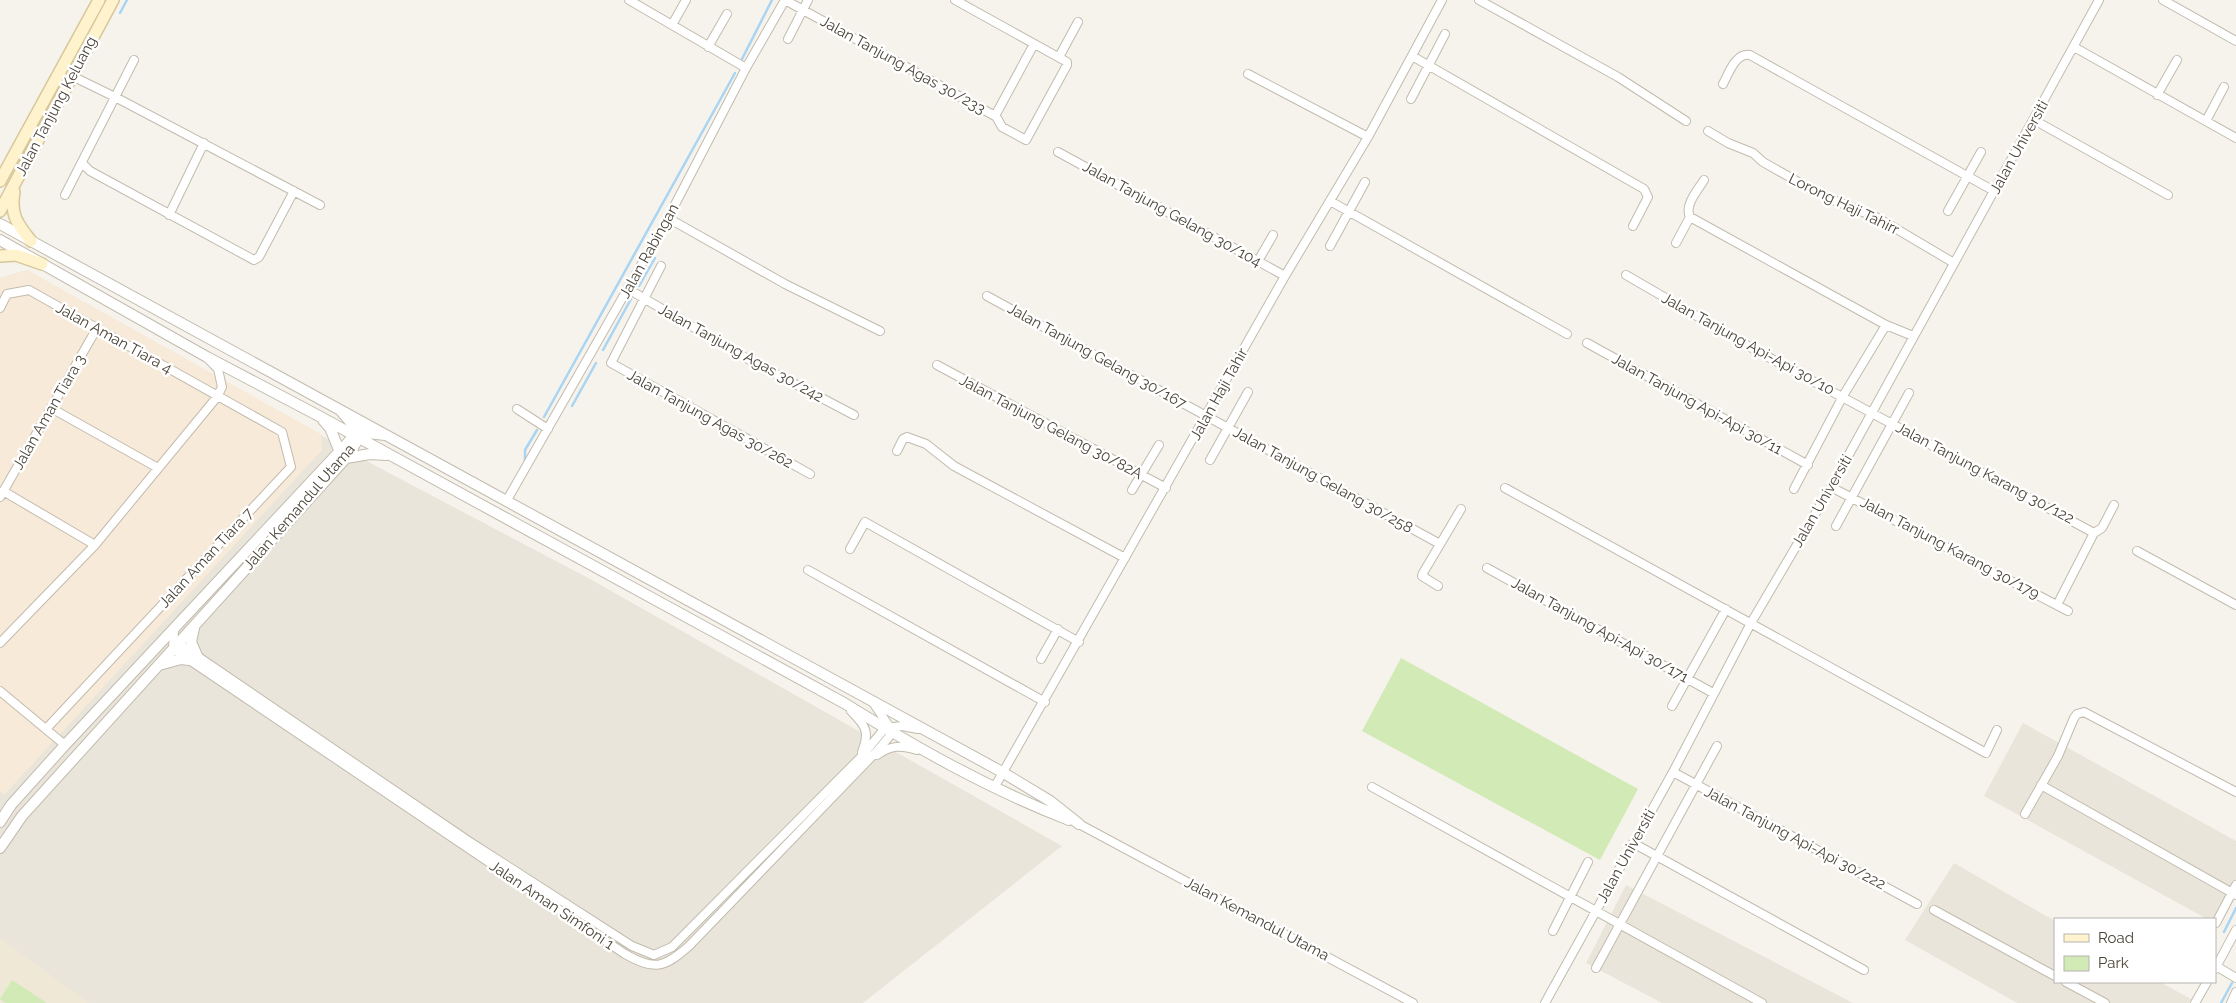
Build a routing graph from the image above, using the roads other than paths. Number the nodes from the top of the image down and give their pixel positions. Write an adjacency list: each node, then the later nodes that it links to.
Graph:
1 (98, 0): 48 (main road, Jalan Tanjung Keluang)
2 (113, 0): 29 (main road, Jalan Tanjung Keluang)
3 (629, 0): 15 (street)
4 (686, 0): 15 (street)
5 (785, 0): 12 (street, Jalan Tanjung Agas 30/233); 27 (street, Jalan Rabingan)
6 (808, 0): 12 (street)
7 (955, 0): 19 (street)
8 (1442, 0): 22 (street, Jalan Haji Tahir)
9 (1479, 0): 37 (street)
10 (2099, 0): 21 (street, Jalan Universiti)
11 (2163, 0): 18 (street)
12 (804, 8): 17 (street); 35 (street, Jalan Tanjung Agas 30/233)
13 (727, 14): 20 (street)
14 (1078, 22): 23 (street)
15 (672, 25): 20 (street)
16 (1445, 34): 26 (street)
17 (788, 39)
18 (2236, 41)
19 (1034, 44): 23 (street); 35 (street)
20 (708, 47): 27 (street)
21 (2074, 47): 32 (street); 36 (street, Jalan Universiti)
22 (1412, 56): 26 (street); 40 (street, Jalan Haji Tahir)
23 (1059, 57): 35 (street, Jalan Tanjung Agas 30/233)
24 (134, 60): 33 (street)
25 (2177, 60): 32 (street)
26 (1429, 66): 34 (street); 64 (street)
27 (746, 68): 62 (street, Jalan Rabingan)
28 (1248, 74): 40 (street)
29 (72, 76): 33 (street); 49 (main road, Jalan Tanjung Keluang)
30 (1723, 84): 46 (street)
31 (2224, 87): 38 (street)
32 (2157, 95): 38 (street)
33 (115, 97): 42 (street); 45 (street)
34 (1411, 99)
35 (996, 117)
36 (2034, 120): 52 (street, Jalan Universiti); 54 (street)
37 (1686, 121)
38 (2206, 121): 41 (street)
39 (1708, 131): 72 (street, Lorong Haji Tahirr)
40 (1368, 137): 55 (street, Jalan Haji Tahir)
41 (2236, 138)
42 (204, 144): 51 (street); 60 (street)
43 (1058, 152): 71 (street, Jalan Tanjung Gelang 30/104)
44 (1981, 152): 46 (street)
45 (83, 164): 53 (street); 60 (street)
46 (1967, 178): 52 (street); 58 (street)
47 (1704, 180): 61 (street)
48 (0, 181)
49 (15, 182): 57 (main road, Jalan Tanjung Keluang); 67 (main road)
50 (1365, 182): 59 (street)
51 (294, 191): 56 (street); 60 (street)
52 (1994, 191): 72 (street, Jalan Universiti)
53 (65, 195)
54 (2168, 195)
55 (1330, 201): 59 (street); 76 (street, Jalan Haji Tahir)
56 (320, 205)
57 (0, 211)
58 (1948, 211)
59 (1349, 212): 69 (street); 84 (street)
60 (169, 215)
61 (1690, 217): 68 (street); 81 (street)
62 (668, 218): 77 (street, Jalan Rabingan); 83 (street)
63 (0, 224): 67 (street, Jalan Kemandul Utama)
64 (1634, 226)
65 (1273, 235): 71 (street)
66 (0, 240): 73 (street)
67 (31, 241): 93 (street, Jalan Kemandul Utama)
68 (1676, 243)
69 (1330, 246)
70 (0, 256): 73 (main road)
71 (1258, 261): 76 (street, Jalan Tanjung Gelang 30/104)
72 (1954, 263): 85 (street, Jalan Universiti)
73 (42, 264): 87 (street)
74 (661, 266): 79 (street)
75 (1626, 275): 91 (street, Jalan Tanjung Api-Api 30/10)
76 (1285, 276): 99 (street, Jalan Haji Tahir)
77 (628, 289): 79 (street, Jalan Tanjung Agas 30/242); 102 (street, Jalan Rabingan)
78 (988, 296): 99 (street, Jalan Tanjung Gelang 30/167)
79 (644, 298): 97 (street, Jalan Tanjung Agas 30/242); 112 (street, Jalan Tanjung Agas 30/262)
80 (0, 308): 82 (street, Jalan Aman Tiara 4)
81 (1886, 325): 85 (street); 91 (street)
82 (97, 328): 92 (street, Jalan Aman Tiara 4); 94 (street, Jalan Aman Tiara 3)
83 (880, 331)
84 (1568, 334)
85 (1913, 336): 96 (street, Jalan Universiti)
86 (1587, 344): 110 (street, Jalan Tanjung Api-Api 30/11)
87 (207, 357): 92 (street); 98 (street)
88 (937, 365): 113 (street, Jalan Tanjung Gelang 30/82A)
89 (1248, 392): 101 (street)
90 (1909, 393): 100 (street)
91 (1844, 396): 96 (street, Jalan Tanjung Api-Api 30/10); 110 (street)
92 (217, 397): 111 (street); 156 (street, Jalan Aman Tiara 7)
93 (337, 406): 103 (street, Jalan Kemandul Utama); 104 (street)
94 (51, 408): 111 (street); 119 (street, Jalan Aman Tiara 3)
95 (517, 409): 102 (street)
96 (1871, 412): 100 (street, Jalan Tanjung Karang 30/122); 114 (street, Jalan Universiti)
97 (854, 415)
98 (319, 416): 103 (street); 107 (street)
99 (1206, 416): 101 (street, Jalan Tanjung Gelang 30/258); 115 (street, Jalan Haji Tahir)
100 (1892, 424): 120 (street); 125 (street, Jalan Tanjung Karang 30/122)
101 (1228, 428): 109 (street); 126 (street, Jalan Tanjung Gelang 30/258)
102 (548, 429): 121 (street, Jalan Rabingan)
103 (357, 435): 104 (street); 107 (street, Jalan Kemandul Utama); 108 (street)
104 (390, 436): 121 (street)
105 (1160, 445): 113 (street)
106 (897, 451): 130 (street)
107 (343, 455): 108 (street); 139 (street, Jalan Kemandul Utama); 140 (street, Jalan Kemandul Utama)
108 (390, 455): 154 (street)
109 (1210, 460)
110 (1808, 465): 117 (street)
111 (158, 468): 127 (street)
112 (810, 474)
113 (1141, 475): 115 (street, Jalan Tanjung Gelang 30/82A); 118 (street)
114 (1831, 487): 120 (street, Jalan Tanjung Karang 30/179); 138 (street, Jalan Universiti)
115 (1166, 488): 130 (street, Jalan Haji Tahir)
116 (1505, 488): 136 (street)
117 (1794, 489)
118 (1132, 490)
119 (2, 494): 127 (street)
120 (1853, 497): 124 (street); 134 (street, Jalan Tanjung Karang 30/179)
121 (507, 500): 152 (street)
122 (2114, 505): 125 (street)
123 (1461, 509): 126 (street)
124 (1836, 526)
125 (2096, 532): 134 (street)
126 (1440, 544): 133 (street)
127 (95, 545): 143 (street)
128 (850, 549): 141 (street)
129 (2137, 550): 135 (street)
130 (1125, 558): 142 (street, Jalan Haji Tahir)
131 (1487, 568): 149 (street, Jalan Tanjung Api-Api 30/171)
132 (808, 570): 153 (street)
133 (1438, 586)
134 (2057, 605): 137 (street, Jalan Tanjung Karang 30/179)
135 (2236, 605)
136 (1726, 609): 138 (street); 149 (street)
137 (2068, 611)
138 (1751, 623): 151 (street, Jalan Universiti); 159 (street)
139 (195, 624): 144 (street, Jalan Kemandul Utama); 146 (street)
140 (174, 628): 144 (street); 145 (street, Jalan Kemandul Utama)
141 (1058, 630): 142 (street); 147 (street)
142 (1079, 642): 153 (street, Jalan Haji Tahir)
143 (0, 643)
144 (174, 645): 145 (street); 146 (street, Jalan Aman Simfoni 1); 148 (street, Jalan Kemandul Utama)
145 (157, 646): 160 (street, Jalan Kemandul Utama)
146 (194, 659): 148 (street); 163 (street, Jalan Aman Simfoni 1); 164 (street, Jalan Aman Simfoni 1)
147 (1041, 659)
148 (157, 665): 176 (street, Jalan Kemandul Utama)
149 (1688, 679): 151 (street, Jalan Tanjung Api-Api 30/171); 155 (street)
150 (0, 691): 156 (street)
151 (1713, 693): 166 (street, Jalan Universiti)
152 (871, 700): 157 (street); 158 (street)
153 (1045, 702): 165 (street, Jalan Haji Tahir)
154 (844, 703): 157 (street); 163 (street)
155 (1672, 706)
156 (46, 729): 160 (street)
157 (889, 729): 158 (street); 162 (street); 163 (street, Jalan Aman Simfoni 1); 164 (street, Jalan Aman Simfoni 1)
158 (925, 730): 165 (street)
159 (1997, 730)
160 (65, 745): 173 (street, Jalan Kemandul Utama)
161 (1717, 746): 167 (street)
162 (928, 754): 164 (street); 170 (street)
163 (861, 757)
164 (870, 760)
165 (1002, 772): 170 (street, Jalan Haji Tahir); 174 (street)
166 (1673, 772): 167 (street, Jalan Tanjung Api-Api 30/222); 175 (street, Jalan Universiti)
167 (1696, 784): 177 (street); 181 (street, Jalan Tanjung Api-Api 30/222)
168 (2041, 785): 171 (street); 172 (street); 179 (street)
169 (1372, 787): 180 (street)
170 (994, 788): 174 (street)
171 (2236, 792)
172 (2025, 814)
173 (0, 822)
174 (1079, 824): 196 (street, Jalan Kemandul Utama)
175 (1633, 843): 177 (street); 183 (street, Jalan Universiti)
176 (0, 848)
177 (1657, 856): 185 (street); 190 (street)
178 (1588, 862): 180 (street)
179 (2235, 891): 184 (street)
180 (1570, 897): 183 (street); 186 (street)
181 (1917, 904)
182 (1934, 910): 191 (street)
183 (1595, 911): 185 (street); 197 (street, Jalan Universiti)
184 (2216, 923)
185 (1620, 924): 189 (street); 198 (street)
186 (1553, 930)
187 (2236, 930): 188 (street)
188 (2216, 967): 192 (street)
189 (1596, 968)
190 (1864, 970)
191 (2054, 975)
192 (2236, 978)
193 (2068, 983): 199 (street)
194 (2206, 983): 200 (street)
195 (2236, 992): 201 (street)
196 (1412, 1003)
197 (1546, 1003)
198 (1762, 1003)
199 (2105, 1003)
200 (2195, 1003)
201 (2231, 1003)

